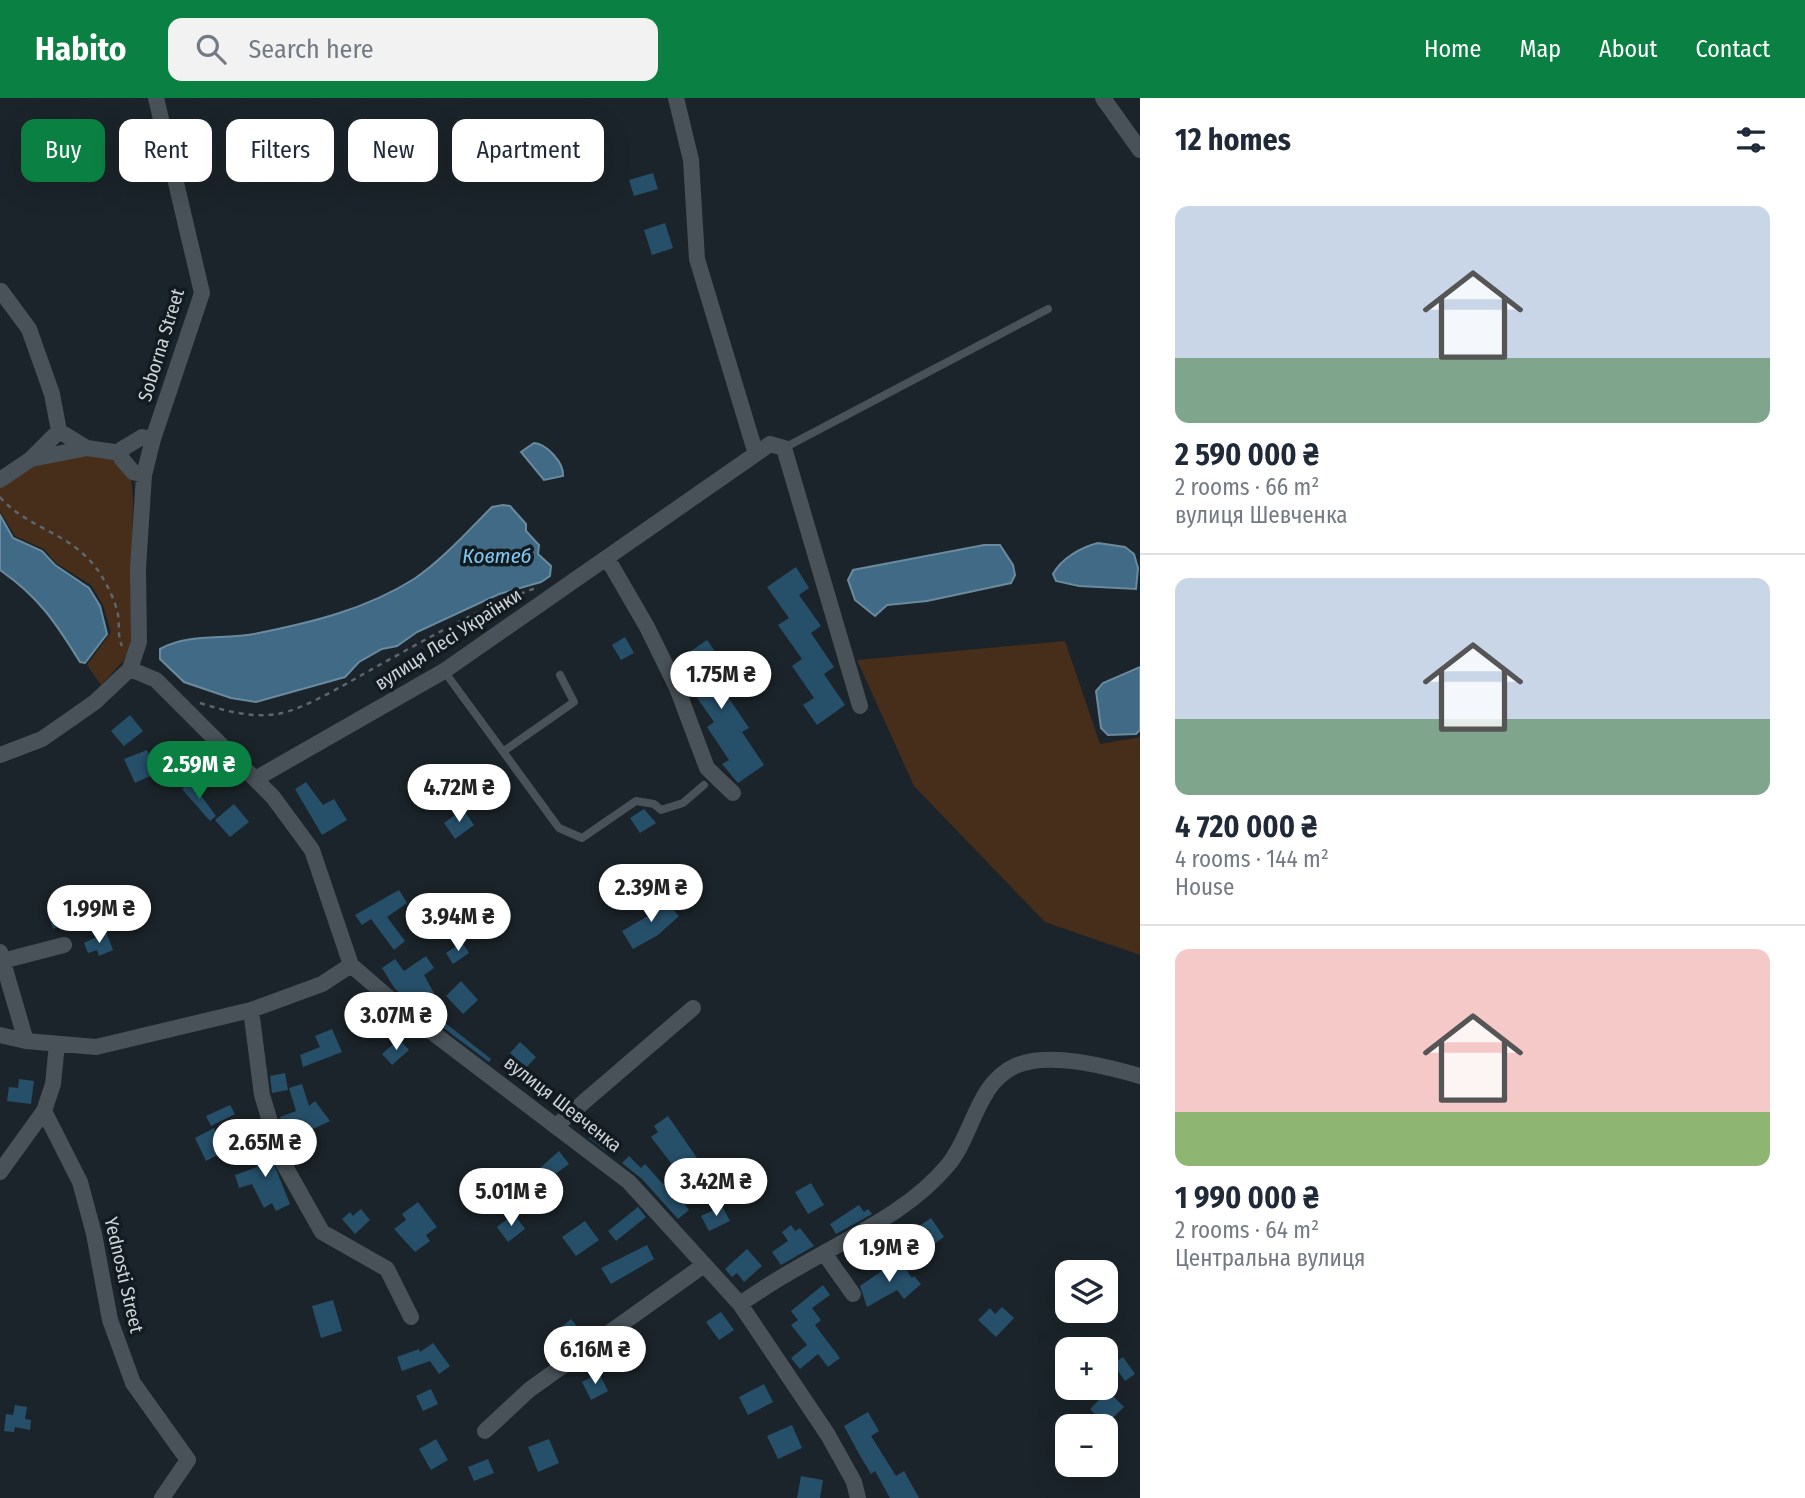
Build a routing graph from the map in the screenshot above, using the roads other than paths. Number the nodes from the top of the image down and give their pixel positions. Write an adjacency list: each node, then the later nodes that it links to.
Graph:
1 (156, 98): 8 (street, Soborna Street)
2 (676, 98): 11 (street)
3 (1103, 98): 4 (street)
4 (1140, 150)
5 (2, 291): 7 (street)
6 (1048, 309): 10 (lane)
7 (58, 431): 9 (street); 13 (street)
8 (153, 439): 12 (street); 15 (street, Soborna Street)
9 (87, 448): 12 (street); 13 (street)
10 (784, 448): 11 (street); 20 (street)
11 (755, 452): 16 (street, вулиця Лесі Українки)
12 (121, 453): 15 (street)
13 (31, 459): 14 (street)
14 (3, 474)
15 (144, 475): 17 (street, Soborna Street)
16 (607, 558): 18 (street, вулиця Лесі Українки); 25 (street)
17 (133, 663): 22 (street); 23 (street)
18 (444, 671): 21 (lane); 23 (street, вулиця Лесі Українки)
19 (560, 675): 21 (lane)
20 (860, 706)
21 (504, 751): 24 (lane)
22 (0, 755)
23 (257, 778): 28 (street)
24 (704, 785)
25 (733, 793)
26 (64, 945): 27 (street)
27 (1, 957): 32 (street)
28 (351, 965): 30 (street); 36 (street, вулиця Шевченка)
29 (692, 1009): 36 (street)
30 (251, 1010): 33 (street); 42 (street)
31 (0, 1035): 32 (street)
32 (26, 1041): 33 (street)
33 (57, 1044): 35 (street)
34 (1140, 1076): 38 (street)
35 (44, 1111): 37 (street); 44 (street, Yednosti Street)
36 (557, 1125): 39 (street, вулиця Шевченка)
37 (0, 1172)
38 (824, 1253): 40 (street); 41 (street)
39 (704, 1265): 41 (street, вулиця Шевченка); 43 (street)
40 (853, 1294)
41 (740, 1304): 45 (street, вулиця Шевченка)
42 (411, 1317)
43 (485, 1431)
44 (162, 1498)
45 (858, 1498)

